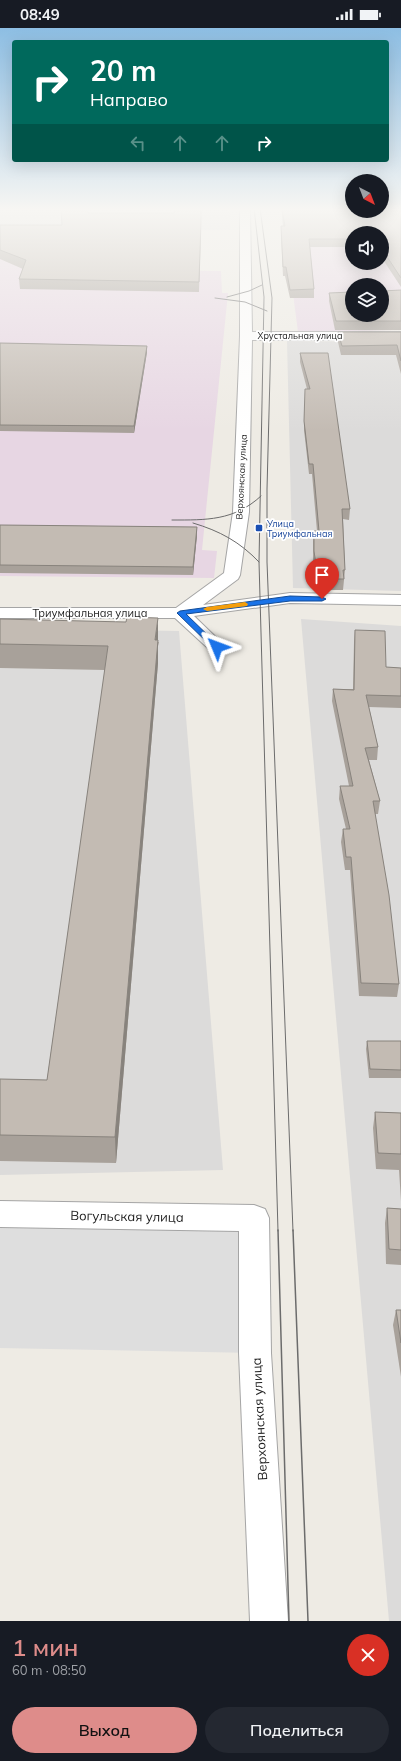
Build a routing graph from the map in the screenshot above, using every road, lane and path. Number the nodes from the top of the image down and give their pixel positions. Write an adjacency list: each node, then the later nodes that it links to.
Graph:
1 (246, 282): 2 (street, Верхоянская улица)
2 (246, 336): 3 (street, Хрустальная улица); 6 (street, Верхоянская улица)
3 (401, 336)
4 (401, 600): 6 (street, Триумфальная улица)
5 (0, 613): 6 (street, Триумфальная улица)
6 (180, 613): 7 (street)
7 (217, 647)
8 (0, 1214): 9 (street, Вогульская улица)
9 (254, 1218): 10 (street, Верхоянская улица)
10 (269, 1621)

